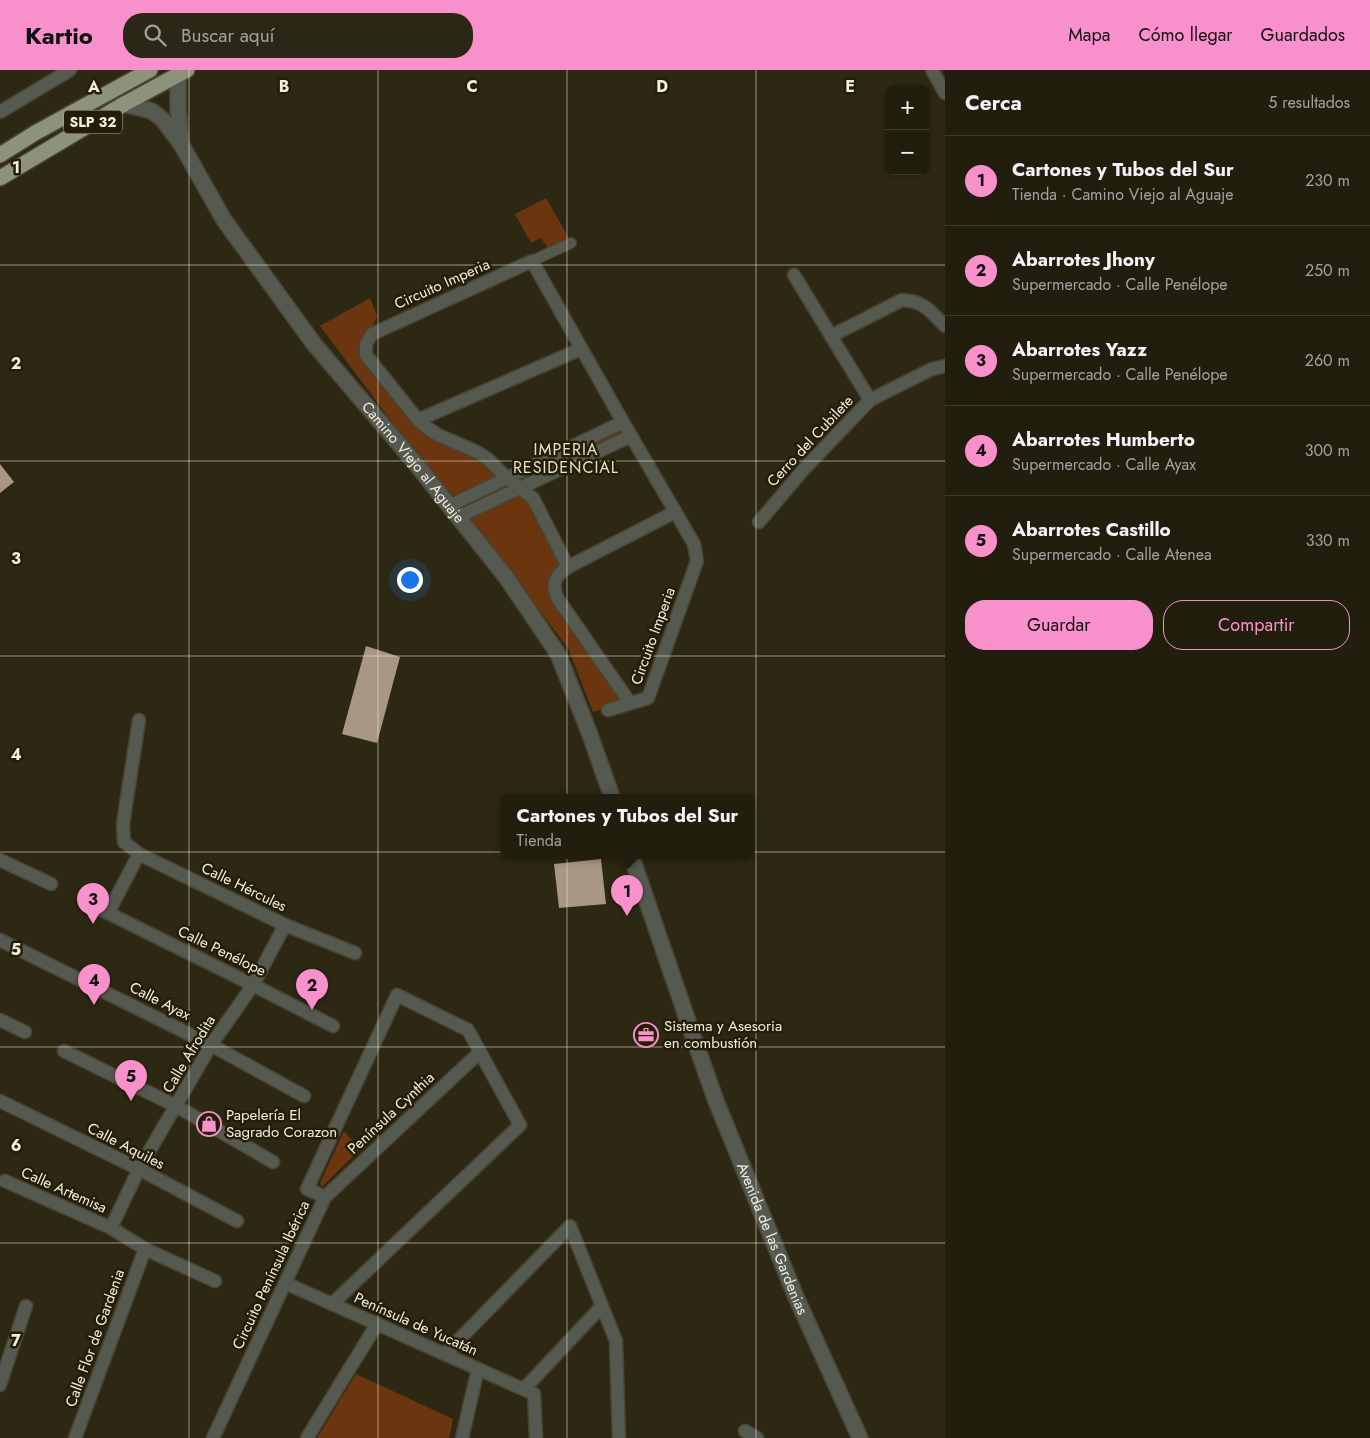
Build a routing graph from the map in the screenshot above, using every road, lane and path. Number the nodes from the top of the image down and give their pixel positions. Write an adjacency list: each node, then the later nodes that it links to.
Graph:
1 (70, 70): 7 (street)
2 (150, 70): 9 (highway, SLP 32)
3 (932, 70): 5 (street)
4 (182, 72): 6 (highway, SLP 32); 8 (street, Camino Viejo al Aguaje)
5 (945, 93)
6 (124, 104): 8 (street, Camino Viejo al Aguaje); 10 (highway, SLP 32)
7 (0, 112)
8 (181, 144): 24 (street, Camino Viejo al Aguaje)
9 (0, 155)
10 (0, 178)
11 (571, 243): 12 (street)
12 (532, 262): 16 (street, Circuito Imperia); 19 (street, Circuito Imperia)
13 (794, 275): 15 (street)
14 (945, 326): 15 (street)
15 (831, 336): 18 (street)
16 (581, 349): 19 (street); 20 (street, Circuito Imperia)
17 (945, 366): 18 (street, Cerro del Cubilete)
18 (870, 400): 26 (street, Cerro del Cubilete)
19 (418, 420): 22 (street, Circuito Imperia)
20 (623, 422): 21 (street, Circuito Imperia); 22 (street)
21 (631, 436): 23 (street); 25 (street, Circuito Imperia)
22 (506, 477): 23 (street, Circuito Imperia); 24 (street)
23 (522, 488): 24 (street); 27 (street, Circuito Imperia)
24 (453, 511): 31 (street, Camino Viejo al Aguaje)
25 (675, 512): 27 (street, Circuito Imperia); 28 (street, Circuito Imperia)
26 (759, 522)
27 (568, 567): 28 (street, Circuito Imperia)
28 (630, 704): 29 (street, Circuito Imperia)
29 (608, 710)
30 (139, 720): 32 (street, Calle Hércules)
31 (611, 794)
32 (140, 854): 37 (street); 38 (street, Calle Hércules)
33 (632, 859): 76 (street, Avenida de las Gardenias)
34 (0, 860): 35 (street)
35 (50, 884)
36 (96, 907): 37 (street, Calle Penélope)
37 (108, 913): 41 (street, Calle Penélope)
38 (285, 925): 40 (street, Calle Hércules); 41 (street, Calle Afrodita)
39 (0, 940): 45 (street, Calle Ayax)
40 (355, 953)
41 (253, 985): 43 (street, Calle Penélope); 45 (street, Calle Afrodita)
42 (0, 1020): 44 (street)
43 (333, 1026)
44 (25, 1032)
45 (211, 1045): 48 (street, Calle Ayax); 50 (street, Calle Afrodita)
46 (64, 1050): 50 (street)
47 (480, 1052): 54 (street, Península Cynthia); 54 (street, Circuito Península Ibérica); 60 (street, Circuito Península Ibérica)
48 (304, 1096)
49 (0, 1101): 52 (street, Calle Aquiles)
50 (176, 1106): 51 (street); 52 (street, Calle Afrodita)
51 (273, 1162)
52 (139, 1170): 55 (street, Calle Aquiles); 56 (street, Calle Afrodita)
53 (5, 1181): 56 (street, Calle Artemisa)
54 (325, 1197): 59 (street, Circuito Península Ibérica)
55 (237, 1222)
56 (110, 1228): 57 (street, Calle Artemisa)
57 (145, 1249): 58 (street, Calle Artemisa); 69 (street, Calle Flor de Gardenia)
58 (215, 1281)
59 (285, 1283): 60 (street, Península de Yucatán); 70 (street, Circuito Península Ibérica)
60 (332, 1304): 63 (street, Península de Yucatán)
61 (26, 1306): 66 (street)
62 (602, 1306): 64 (street); 67 (street); 74 (street)
63 (377, 1324): 64 (street, Península de Yucatán); 71 (street)
64 (445, 1354): 65 (street, Península de Yucatán)
65 (478, 1368): 67 (street, Península de Yucatán); 72 (street)
66 (0, 1385)
67 (529, 1391): 73 (street)
68 (745, 1431): 75 (street)
69 (75, 1438)
70 (214, 1438)
71 (307, 1438)
72 (462, 1438)
73 (536, 1438)
74 (619, 1438)
75 (757, 1438)
76 (860, 1438)

